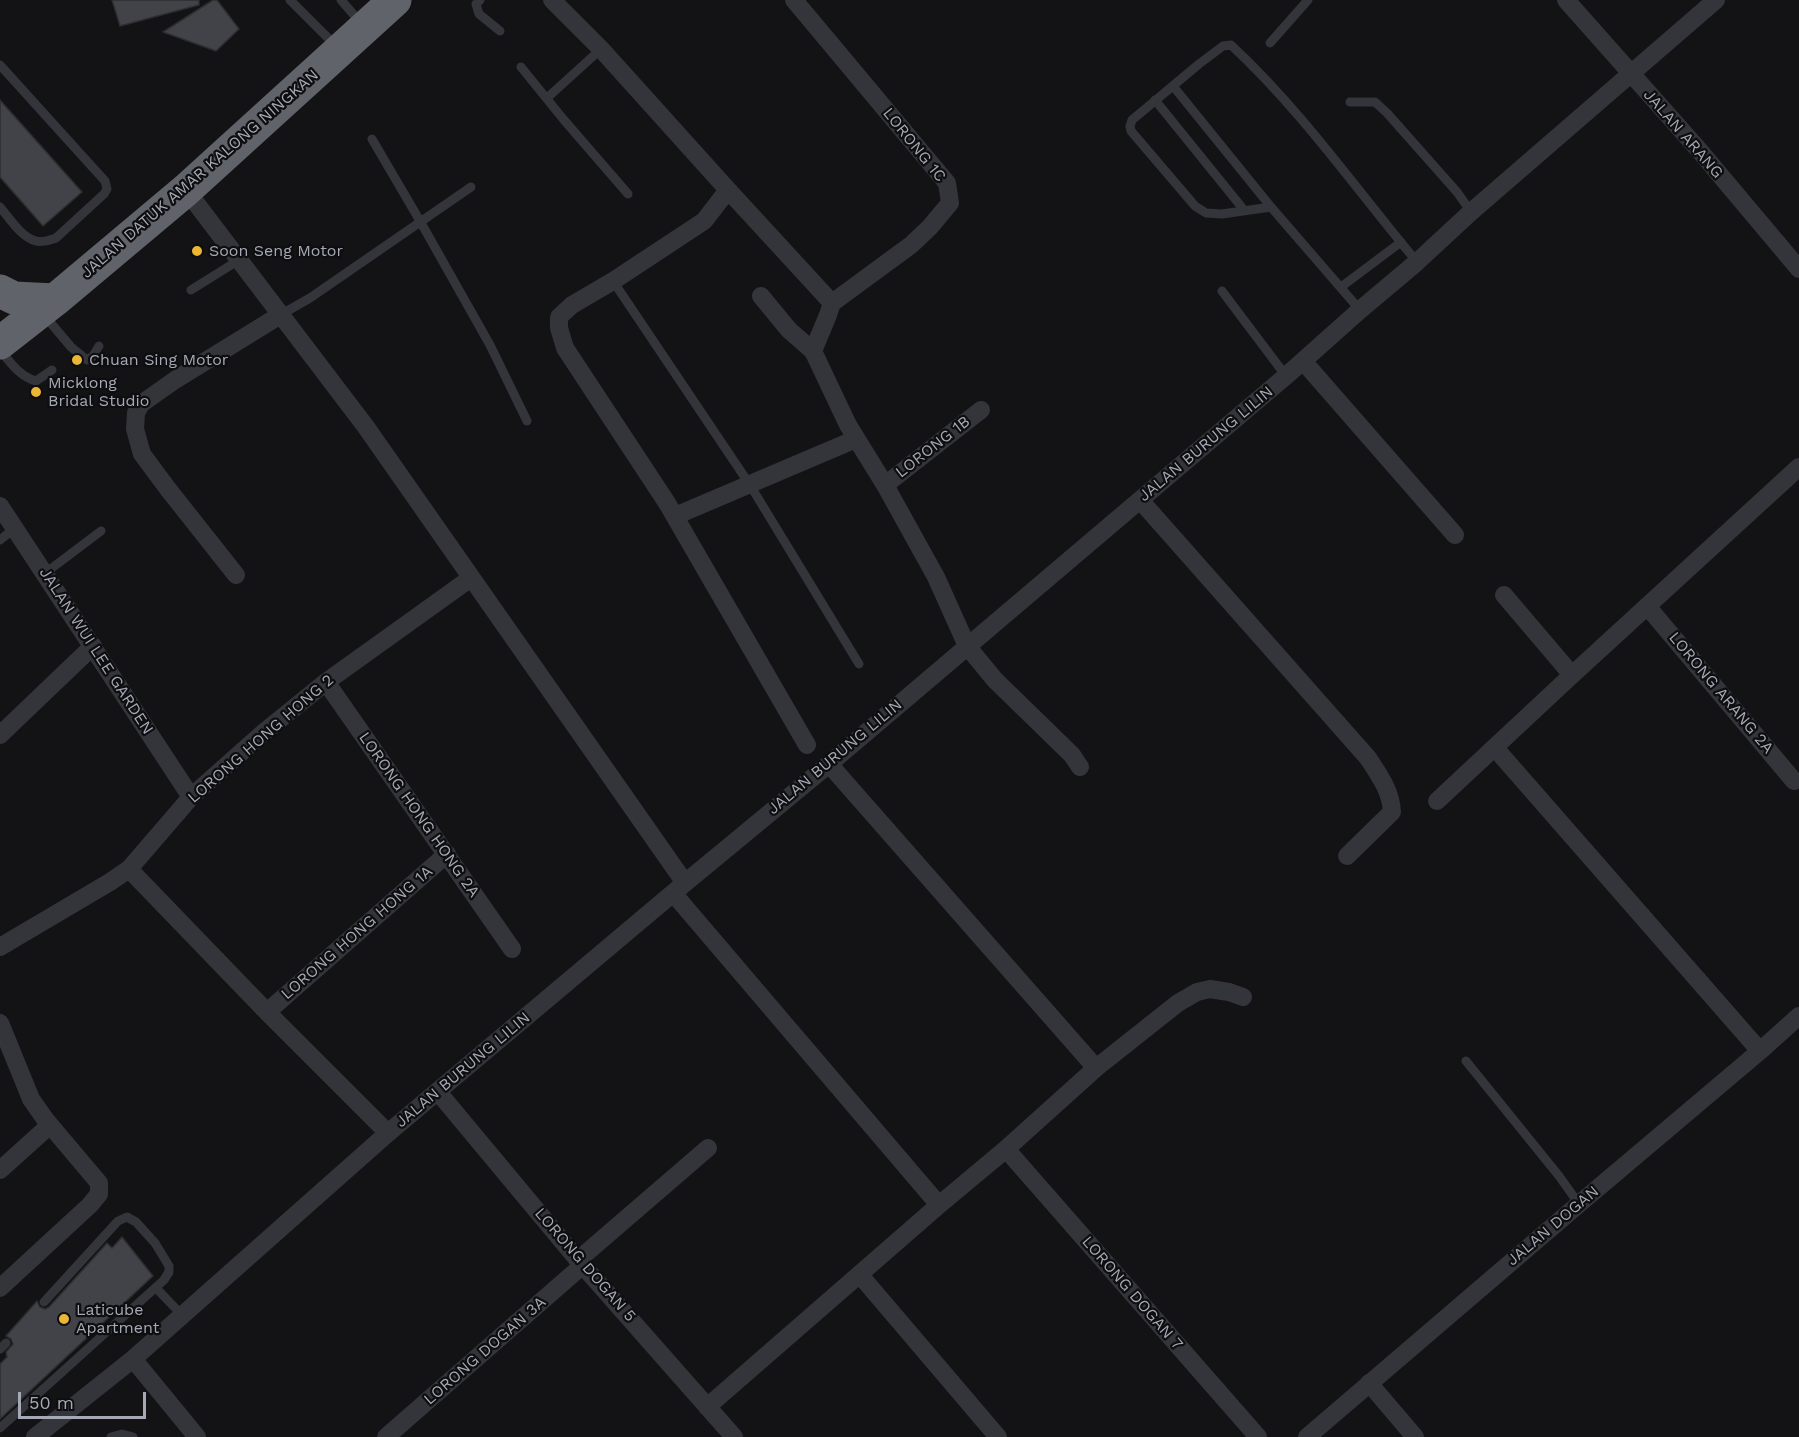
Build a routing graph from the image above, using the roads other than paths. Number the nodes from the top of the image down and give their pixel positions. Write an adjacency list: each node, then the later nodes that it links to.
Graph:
1 (290, 0): 14 (lane)
2 (341, 0): 10 (lane)
3 (395, 0): 10 (highway, JALAN DATUK AMAR KALONG NINGKAN)
4 (480, 0): 11 (lane)
5 (552, 0): 13 (street)
6 (794, 0): 42 (street, LORONG 1C)
7 (1308, 0): 12 (lane)
8 (1566, 0): 17 (street, JALAN ARANG)
9 (1716, 0): 17 (street, JALAN BURUNG LILIN)
10 (365, 28): 14 (highway, JALAN DATUK AMAR KALONG NINGKAN)
11 (500, 31)
12 (1270, 44)
13 (601, 49): 19 (lane); 25 (street)
14 (339, 50): 24 (highway, JALAN DATUK AMAR KALONG NINGKAN)
15 (0, 65): 27 (lane)
16 (521, 67): 19 (lane)
17 (1631, 73): 30 (street, JALAN BURUNG LILIN); 35 (street, JALAN ARANG)
18 (1173, 86): 20 (lane); 28 (lane); 32 (lane)
19 (547, 98): 26 (lane)
20 (1155, 100): 29 (lane); 29 (lane)
21 (1350, 102): 30 (lane)
22 (372, 139): 31 (lane)
23 (471, 187): 31 (lane)
24 (186, 190): 33 (street); 43 (highway, JALAN DATUK AMAR KALONG NINGKAN)
25 (728, 190): 36 (street); 42 (street)
26 (628, 194)
27 (0, 207)
28 (1270, 207): 29 (lane); 37 (lane)
29 (1244, 210)
30 (1471, 212): 34 (street, JALAN BURUNG LILIN)
31 (420, 221): 45 (lane); 54 (lane)
32 (1401, 242): 34 (lane); 37 (lane)
33 (239, 260): 38 (lane); 45 (street)
34 (1417, 262): 44 (street, JALAN BURUNG LILIN)
35 (1799, 269)
36 (613, 281): 57 (lane); 61 (street)
37 (1341, 287): 44 (lane)
38 (191, 290)
39 (0, 291): 43 (highway)
40 (1222, 291): 52 (lane)
41 (761, 296): 49 (street)
42 (832, 303): 49 (street)
43 (48, 305): 46 (highway, JALAN DATUK AMAR KALONG NINGKAN); 47 (lane)
44 (1360, 310): 50 (street, JALAN BURUNG LILIN)
45 (282, 314): 67 (street); 68 (street)
46 (0, 343)
47 (99, 346)
48 (0, 350): 51 (lane)
49 (813, 351): 55 (street)
50 (1303, 361): 52 (street, JALAN BURUNG LILIN); 64 (street)
51 (52, 370)
52 (1286, 376): 59 (street, JALAN BURUNG LILIN)
53 (981, 410): 58 (street, LORONG 1B)
54 (526, 421)
55 (856, 439): 57 (street); 58 (street)
56 (1799, 467): 70 (street)
57 (750, 485): 61 (street); 73 (lane)
58 (885, 485): 72 (street)
59 (1140, 500): 72 (street, JALAN BURUNG LILIN); 85 (street)
60 (0, 506): 62 (street, JALAN WUI LEE GARDEN)
61 (675, 516): 77 (street)
62 (15, 528): 65 (lane); 66 (street, JALAN WUI LEE GARDEN)
63 (101, 531): 66 (lane)
64 (1455, 535)
65 (0, 540)
66 (44, 574): 71 (street, JALAN WUI LEE GARDEN)
67 (236, 574)
68 (471, 578): 75 (street, LORONG HONG HONG 2); 87 (street)
69 (1504, 595): 74 (street)
70 (1647, 606): 74 (street); 81 (street, LORONG ARANG 2A)
71 (93, 646): 76 (street); 82 (street, JALAN WUI LEE GARDEN)
72 (967, 646): 79 (street, JALAN BURUNG LILIN); 80 (street)
73 (859, 664)
74 (1572, 675): 78 (street)
75 (326, 682): 82 (street, LORONG HONG HONG 2); 84 (street, LORONG HONG HONG 2A)
76 (0, 735)
77 (807, 745)
78 (1495, 748): 83 (street); 94 (street)
79 (829, 764): 87 (street, JALAN BURUNG LILIN); 96 (street)
80 (1080, 767)
81 (1794, 781)
82 (191, 797): 86 (street, LORONG HONG HONG 2)
83 (1437, 801)
84 (447, 854): 89 (street, LORONG HONG HONG 2A); 91 (street, LORONG HONG HONG 1A)
85 (1347, 856)
86 (129, 869): 88 (street, LORONG HONG HONG 2); 91 (street)
87 (679, 888): 97 (street, JALAN BURUNG LILIN); 104 (street)
88 (0, 947)
89 (512, 948)
90 (1243, 997): 96 (street)
91 (267, 1012): 99 (street)
92 (1799, 1016): 94 (street, JALAN DOGAN)
93 (0, 1023): 98 (street)
94 (1760, 1051): 103 (street, JALAN DOGAN)
95 (1466, 1061): 103 (lane)
96 (1096, 1068): 101 (street)
97 (438, 1092): 99 (street, JALAN BURUNG LILIN); 105 (street, LORONG DOGAN 5)
98 (50, 1125): 102 (street); 107 (street)
99 (388, 1133): 110 (street, JALAN BURUNG LILIN)
100 (708, 1148): 105 (street, LORONG DOGAN 3A)
101 (1006, 1149): 104 (street); 122 (street, LORONG DOGAN 7)
102 (0, 1170)
103 (1579, 1204): 112 (street, JALAN DOGAN)
104 (939, 1205): 106 (street)
105 (581, 1262): 113 (street, LORONG DOGAN 5); 119 (street, LORONG DOGAN 3A)
106 (860, 1275): 113 (street); 121 (street)
107 (0, 1288)
108 (156, 1288): 109 (lane); 110 (lane); 114 (lane)
109 (44, 1302)
110 (182, 1315): 111 (street, JALAN BURUNG LILIN)
111 (133, 1359): 115 (street, JALAN BURUNG LILIN); 118 (street)
112 (1369, 1383): 123 (street, JALAN DOGAN); 124 (street)
113 (707, 1407): 120 (street, LORONG DOGAN 5)
114 (0, 1428)
115 (35, 1437)
116 (111, 1437): 117 (lane)
117 (133, 1437)
118 (197, 1437)
119 (386, 1437)
120 (734, 1437)
121 (998, 1437)
122 (1258, 1437)
123 (1307, 1437)
124 (1415, 1437)

